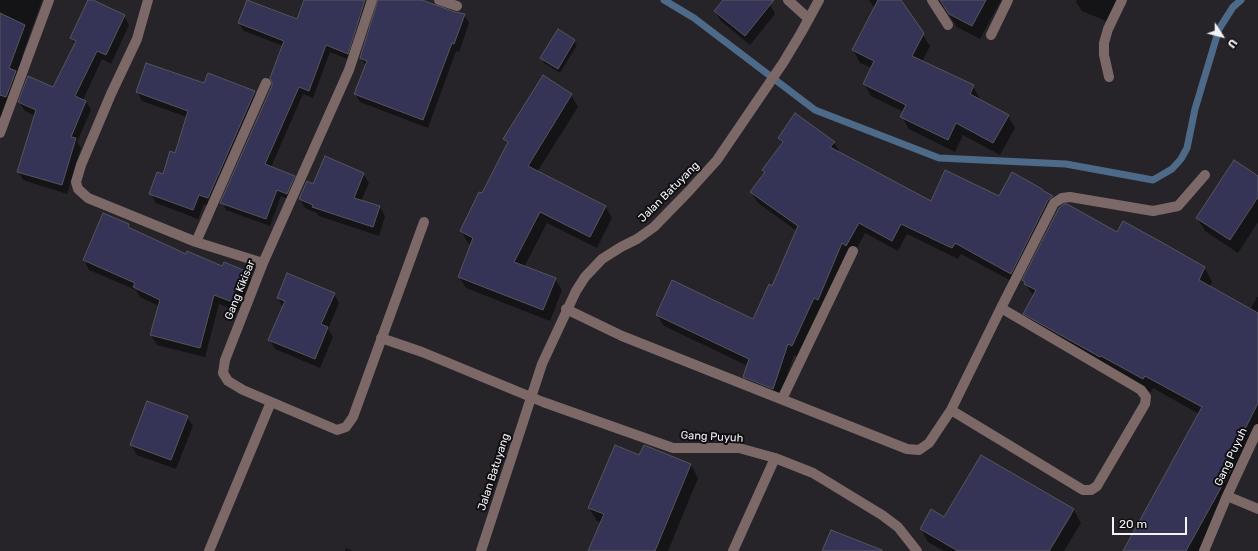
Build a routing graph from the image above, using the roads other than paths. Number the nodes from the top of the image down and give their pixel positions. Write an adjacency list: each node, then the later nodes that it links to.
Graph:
1 (49, 0): 16 (street)
2 (148, 0): 19 (street)
3 (372, 0): 21 (street, Gang Kikisar)
4 (440, 0): 10 (street)
5 (788, 0): 11 (street)
6 (819, 0): 11 (street, Jalan Batuyang)
7 (932, 0): 12 (street)
8 (1008, 0): 13 (street)
9 (1122, 0): 14 (street)
10 (457, 6)
11 (809, 19): 23 (street, Jalan Batuyang)
12 (948, 25)
13 (991, 35)
14 (1109, 77)
15 (266, 83): 19 (street)
16 (0, 133)
17 (1206, 175): 22 (street)
18 (424, 222): 24 (street, Gang Kikisar)
19 (196, 242): 21 (street)
20 (853, 251): 26 (street)
21 (263, 263): 27 (street, Gang Kikisar)
22 (1001, 308): 28 (street); 28 (street)
23 (566, 309): 25 (street, Jalan Batuyang); 26 (street)
24 (381, 338): 25 (street); 27 (street, Gang Kikisar)
25 (531, 398): 30 (street, Gang Puyuh); 35 (street, Jalan Batuyang)
26 (782, 399): 28 (street)
27 (271, 402): 34 (street)
28 (951, 410)
29 (1258, 429): 31 (street, Gang Puyuh)
30 (775, 458): 33 (street, Gang Puyuh); 36 (street)
31 (1227, 496): 32 (street, Gang Puyuh); 37 (street, Gang Puyuh)
32 (1258, 509)
33 (914, 550)
34 (209, 551)
35 (481, 551)
36 (733, 551)
37 (1204, 551)

